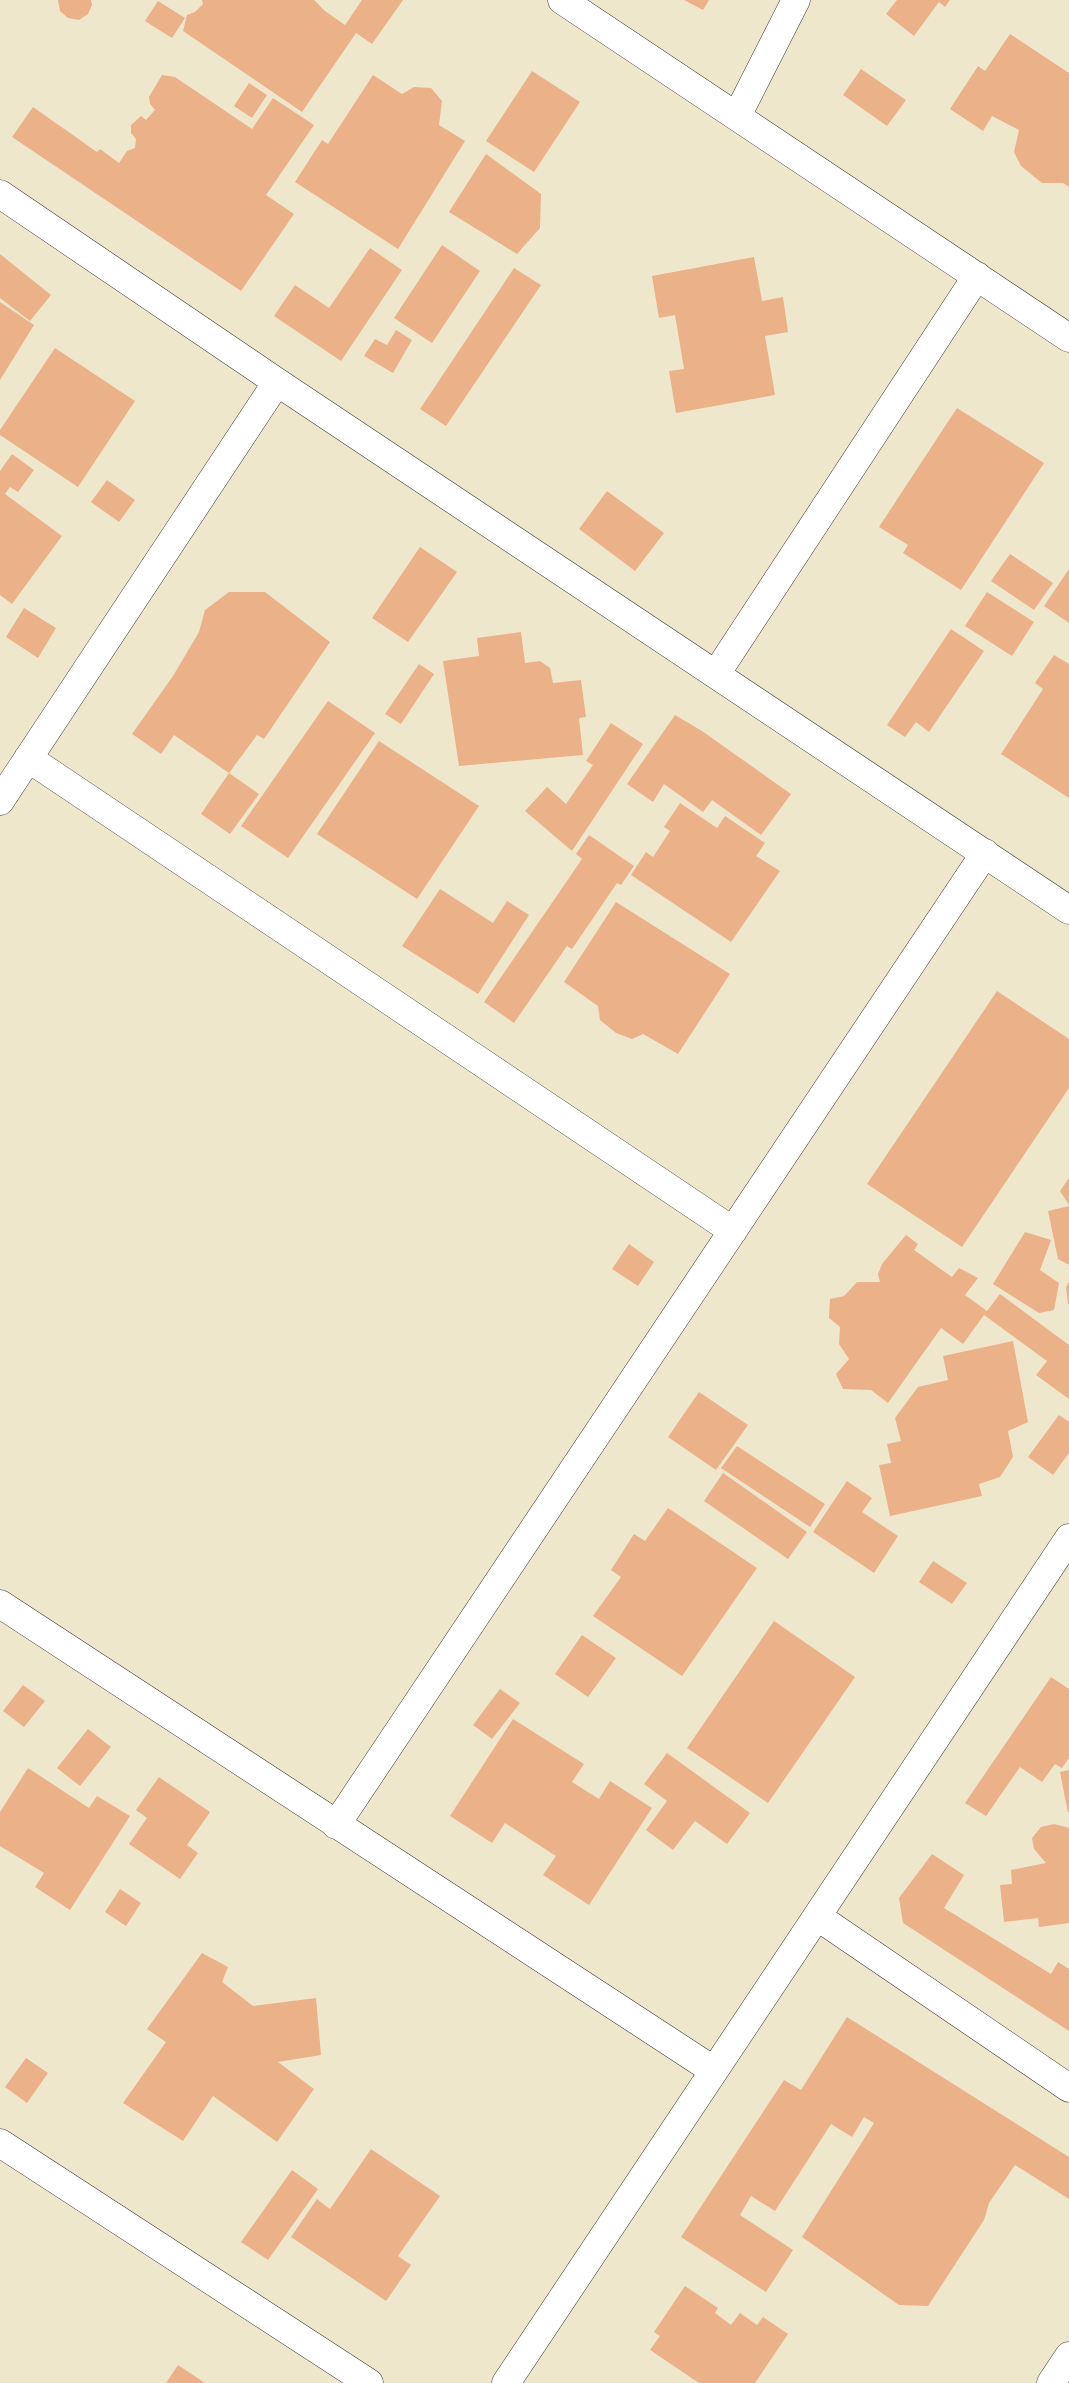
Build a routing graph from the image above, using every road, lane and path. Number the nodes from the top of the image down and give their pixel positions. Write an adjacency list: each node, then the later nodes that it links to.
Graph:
1 (562, 0): 3 (street)
2 (796, 0): 3 (street)
3 (737, 116): 5 (street)
4 (0, 194): 7 (street)
5 (976, 276): 6 (street); 8 (street)
6 (1069, 338)
7 (277, 382): 8 (street); 9 (street)
8 (716, 674): 11 (street)
9 (28, 758): 10 (street); 13 (street)
10 (0, 801)
11 (985, 853): 12 (street); 13 (street)
12 (1069, 910)
13 (733, 1231): 16 (street)
14 (1069, 1538): 17 (street)
15 (0, 1604): 16 (street)
16 (336, 1825): 18 (street)
17 (818, 1916): 18 (street); 19 (street)
18 (713, 2070): 23 (street)
19 (1069, 2088)
20 (0, 2143): 22 (street)
21 (1069, 2356): 24 (street)
22 (369, 2383)
23 (506, 2383)
24 (1051, 2383)

